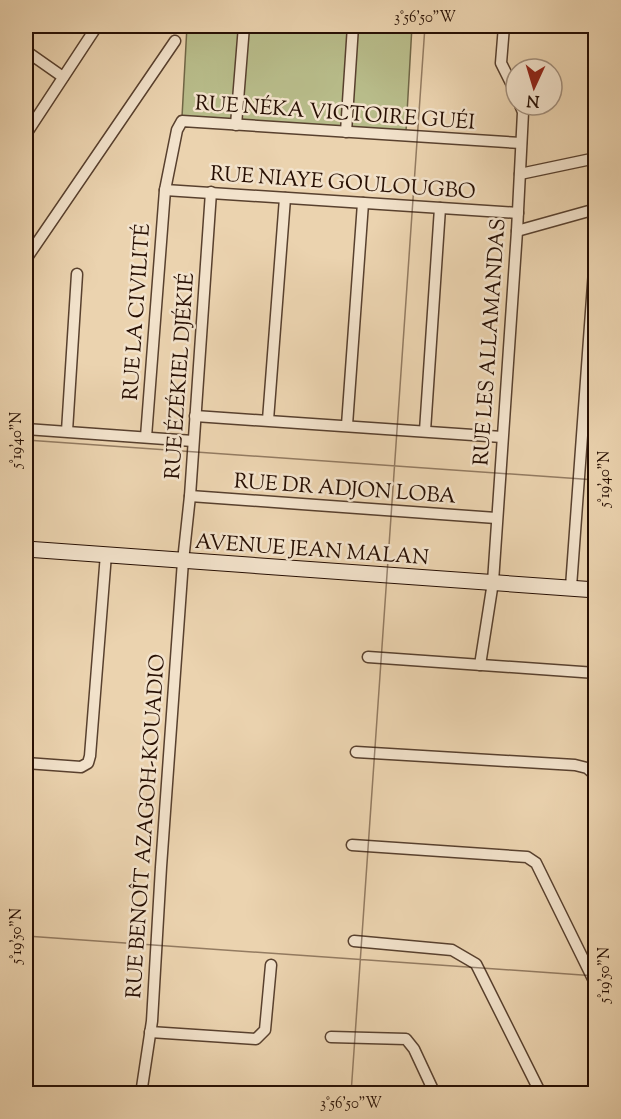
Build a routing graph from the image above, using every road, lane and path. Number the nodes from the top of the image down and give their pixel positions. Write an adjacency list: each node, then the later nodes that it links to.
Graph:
1 (97, 26): 8 (street)
2 (243, 26): 10 (street)
3 (353, 26): 11 (street)
4 (504, 26): 7 (street)
5 (175, 41): 25 (street)
6 (26, 51): 8 (street)
7 (504, 69)
8 (63, 77): 12 (street)
9 (523, 117): 13 (street, RUE LES ALLAMANDAS)
10 (237, 125): 11 (street, RUE NÉKA VICTOIRE GUÉI); 16 (street, RUE NÉKA VICTOIRE GUÉI)
11 (346, 132): 13 (street, RUE NÉKA VICTOIRE GUÉI)
12 (26, 134)
13 (521, 143): 15 (street, RUE LES ALLAMANDAS)
14 (596, 158): 15 (street)
15 (520, 174): 22 (street, RUE LES ALLAMANDAS)
16 (165, 190): 17 (street, RUE NIAYE GOULOUGBO); 33 (street, RUE LA CIVILITÉ)
17 (211, 192): 18 (street, RUE NIAYE GOULOUGBO); 27 (street, RUE ÉZÉKIEL DJÉKIÉ)
18 (285, 198): 19 (street, RUE NIAYE GOULOUGBO); 28 (street)
19 (363, 203): 20 (street, RUE NIAYE GOULOUGBO); 29 (street)
20 (440, 208): 22 (street, RUE NIAYE GOULOUGBO); 32 (street)
21 (596, 209): 23 (street)
22 (518, 213): 23 (street, RUE LES ALLAMANDAS)
23 (517, 231): 34 (street, RUE LES ALLAMANDAS)
24 (596, 243): 42 (street)
25 (26, 259)
26 (77, 274): 31 (street)
27 (195, 416): 28 (street); 35 (street, RUE ÉZÉKIEL DJÉKIÉ)
28 (268, 420): 29 (street)
29 (347, 425): 32 (street)
30 (26, 429): 31 (street)
31 (67, 431): 33 (street)
32 (424, 431): 34 (street)
33 (146, 437): 35 (street)
34 (502, 437): 37 (street, RUE LES ALLAMANDAS)
35 (193, 441): 36 (street, RUE ÉZÉKIEL DJÉKIÉ)
36 (190, 496): 37 (street, RUE DR ADJON LOBA); 40 (street, RUE ÉZÉKIEL DJÉKIÉ)
37 (496, 518): 41 (street, RUE LES ALLAMANDAS)
38 (26, 549): 39 (main road, AVENUE JEAN MALAN)
39 (105, 554): 40 (main road, AVENUE JEAN MALAN); 48 (street)
40 (183, 561): 41 (main road, AVENUE JEAN MALAN); 54 (street, RUE BENOÎT AZAGOH-KOUADIO)
41 (493, 582): 42 (main road, AVENUE JEAN MALAN); 45 (street, RUE LES ALLAMANDAS)
42 (571, 587): 43 (main road, AVENUE JEAN MALAN)
43 (596, 590)
44 (368, 657): 45 (street)
45 (480, 665): 46 (street)
46 (596, 673)
47 (356, 752): 49 (street)
48 (26, 763)
49 (596, 776)
50 (352, 845): 53 (street)
51 (354, 941): 58 (street)
52 (271, 965): 54 (street)
53 (596, 986)
54 (150, 1032): 56 (street, RUE BENOÎT AZAGOH-KOUADIO)
55 (331, 1037): 57 (street)
56 (141, 1094)
57 (435, 1094)
58 (541, 1094)

